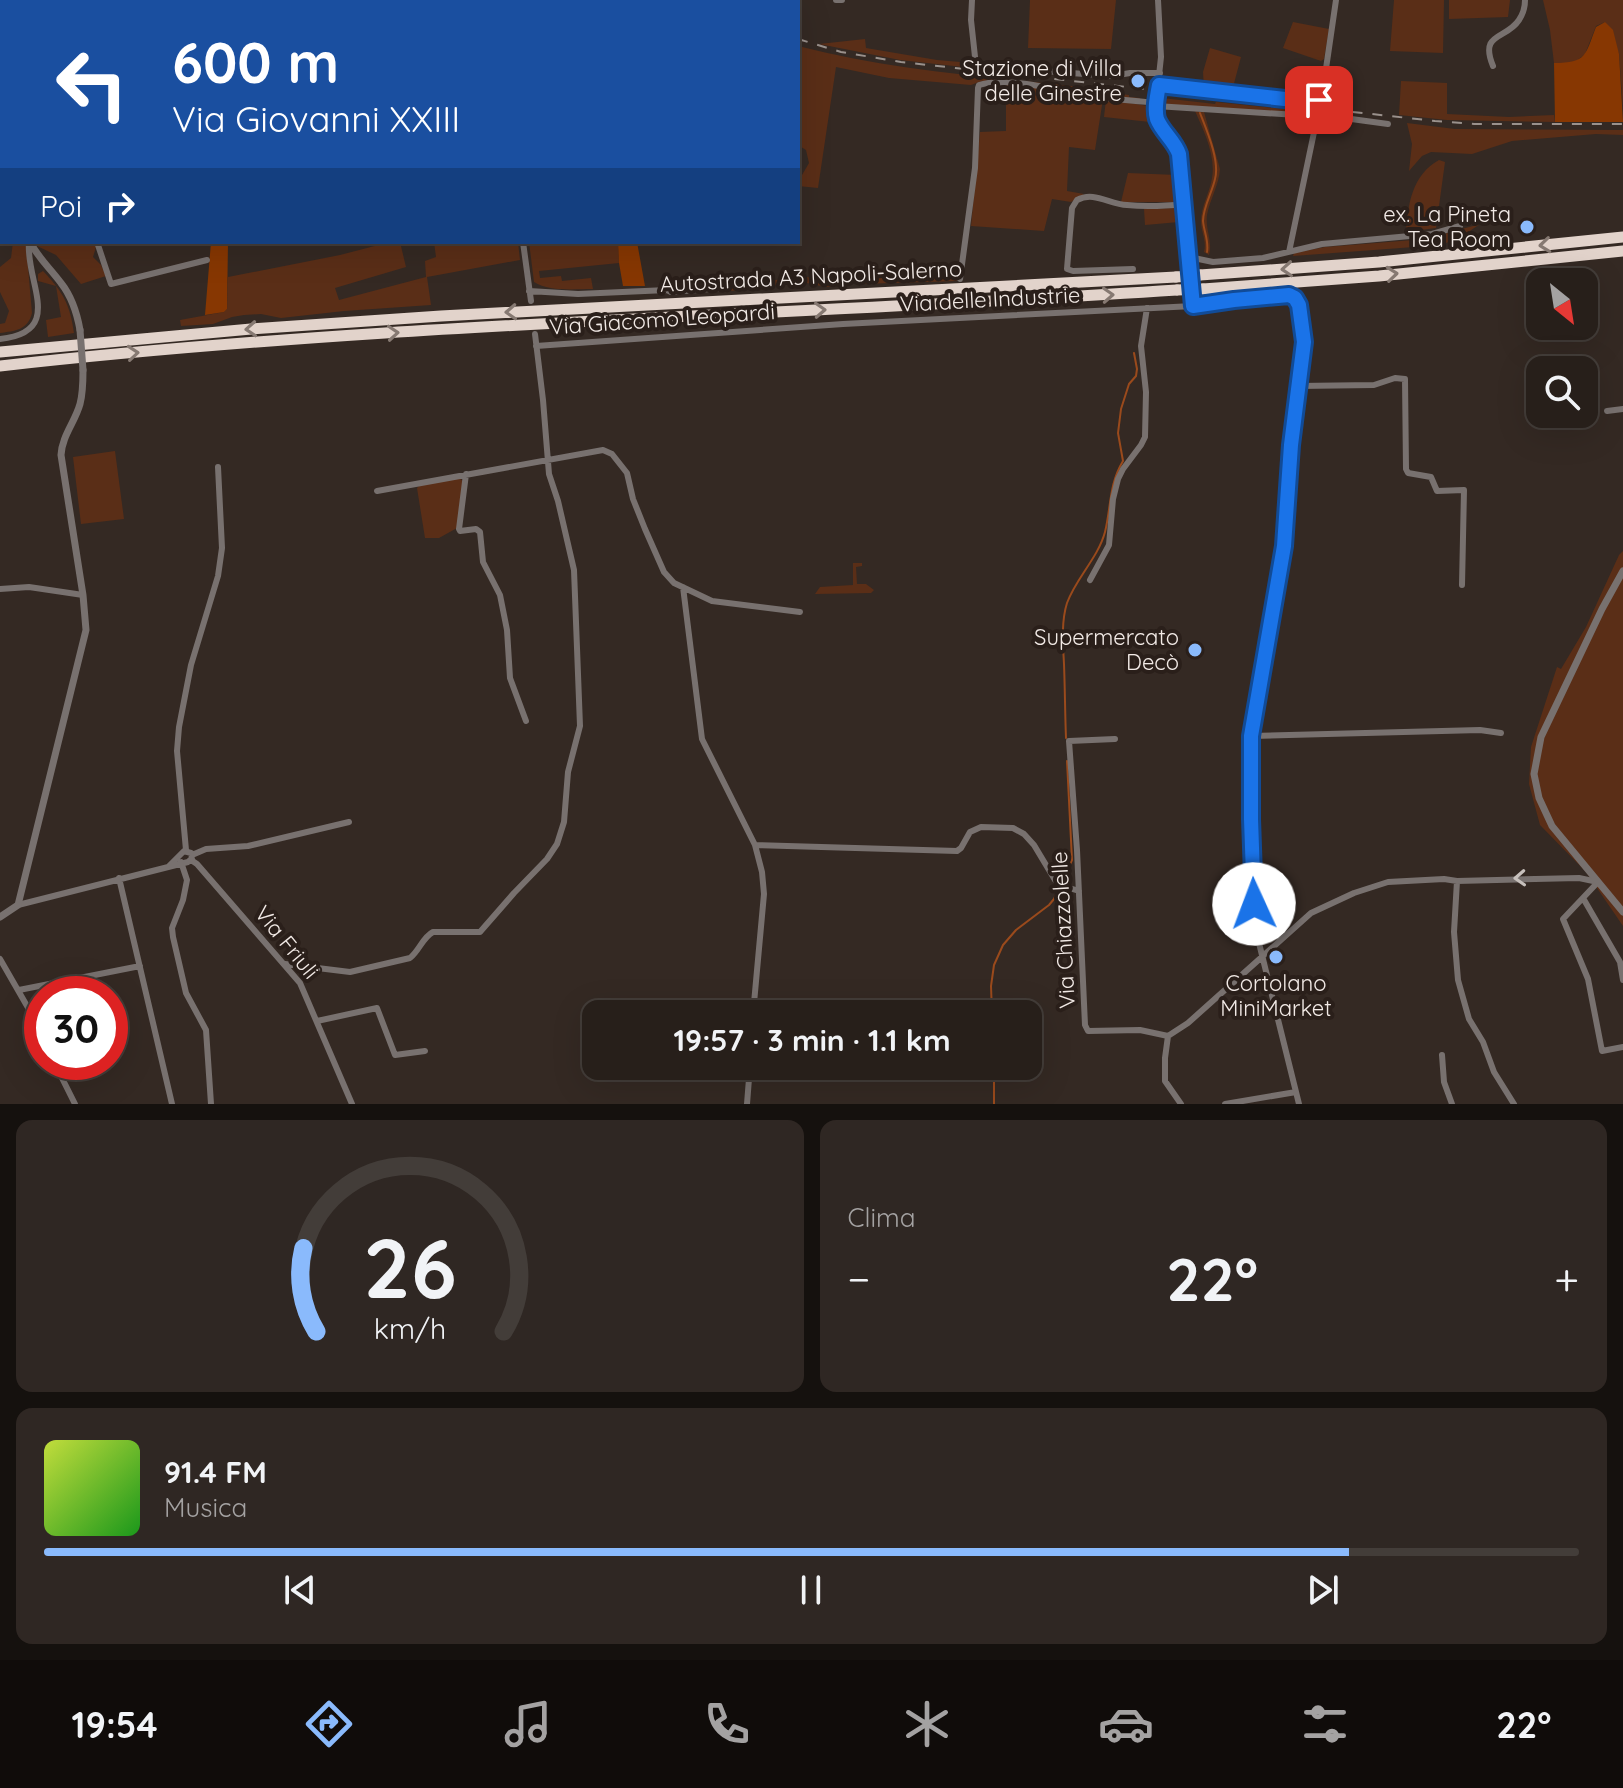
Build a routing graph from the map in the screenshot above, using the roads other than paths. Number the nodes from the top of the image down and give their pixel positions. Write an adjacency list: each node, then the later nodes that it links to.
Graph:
1 (836, 0): 2 (street)
2 (842, 0)
3 (972, 0): 8 (street)
4 (1158, 0): 8 (street)
5 (1336, 0): 9 (street)
6 (1525, 0): 7 (street)
7 (1493, 66)
8 (1160, 73): 9 (street)
9 (1159, 85): 10 (street)
10 (1156, 104): 11 (street); 13 (street); 27 (street)
11 (1317, 118): 12 (street); 21 (street)
12 (1388, 124)
13 (1185, 204): 22 (street); 26 (street)
14 (1460, 226): 21 (street)
15 (1623, 237): 37 (highway, Autostrada A3 Napoli-Salerno, one-way to 37, bridge)
16 (29, 244): 25 (street)
17 (30, 244): 24 (street)
18 (98, 244): 23 (street)
19 (523, 244): 29 (street, Via Giacomo Leopardi)
20 (1623, 251): 38 (highway, Autostrada A3 Napoli-Salerno, one-way to 20, bridge)
21 (1289, 252): 22 (street)
22 (1189, 257): 31 (street)
23 (207, 260)
24 (41, 261): 25 (street); 51 (street, bridge)
25 (32, 268): 35 (street)
26 (1133, 269)
27 (960, 279)
28 (723, 288): 29 (street)
29 (529, 291): 30 (street, Via Giacomo Leopardi)
30 (531, 301)
31 (1193, 306): 32 (street, Via delle Industrie); 39 (street, Via delle Industrie)
32 (1147, 308): 33 (street, Via delle Industrie); 47 (street)
33 (790, 328): 36 (street, Via Giacomo Leopardi)
34 (535, 334): 36 (street, Via Giacomo Leopardi)
35 (0, 339)
36 (536, 346): 42 (street, Via Giacomo Leopardi)
37 (0, 352)
38 (0, 366)
39 (1298, 386): 48 (street); 55 (street)
40 (1623, 409): 41 (street)
41 (1607, 411)
42 (548, 459): 44 (street); 49 (street); 70 (street, Via Giacomo Leopardi)
43 (218, 467): 59 (street)
44 (466, 474): 45 (street); 53 (street)
45 (377, 491)
46 (1623, 571): 62 (street)
47 (1090, 580)
48 (1462, 585)
49 (683, 587): 52 (street); 58 (street)
50 (0, 589): 51 (street)
51 (83, 595): 65 (street)
52 (800, 612)
53 (526, 721)
54 (1501, 733): 55 (street)
55 (1251, 736): 68 (street)
56 (1115, 739): 63 (street, Via Chiazzolelle)
57 (349, 822): 59 (street)
58 (755, 845): 63 (street); 75 (street)
59 (186, 857): 60 (street); 70 (street, Via Friuli); 86 (street)
60 (119, 878): 65 (street); 71 (street)
61 (1457, 881): 62 (street, one-way to 61); 68 (street); 93 (street)
62 (1598, 882): 64 (street); 66 (street)
63 (1079, 891): 77 (street, Via Chiazzolelle)
64 (1583, 898): 72 (street); 78 (street)
65 (18, 905): 67 (street)
66 (1623, 912)
67 (0, 917)
68 (1262, 958): 77 (street); 83 (street)
69 (0, 959): 73 (street)
70 (285, 964): 76 (street, Via Friuli)
71 (140, 966): 73 (street); 85 (street)
72 (1623, 980)
73 (19, 990): 74 (street)
74 (24, 999)
75 (754, 1000)
76 (317, 1021): 79 (street); 87 (street, Via Friuli)
77 (1168, 1036): 89 (street)
78 (1623, 1047)
79 (425, 1051)
80 (1442, 1055): 92 (street)
81 (63, 1080): 84 (street)
82 (749, 1080): 88 (street)
83 (1296, 1092): 90 (street); 91 (street)
84 (75, 1104)
85 (172, 1104)
86 (211, 1104)
87 (352, 1104)
88 (747, 1104)
89 (1181, 1104)
90 (1225, 1104)
91 (1299, 1104)
92 (1452, 1104)
93 (1514, 1104)

